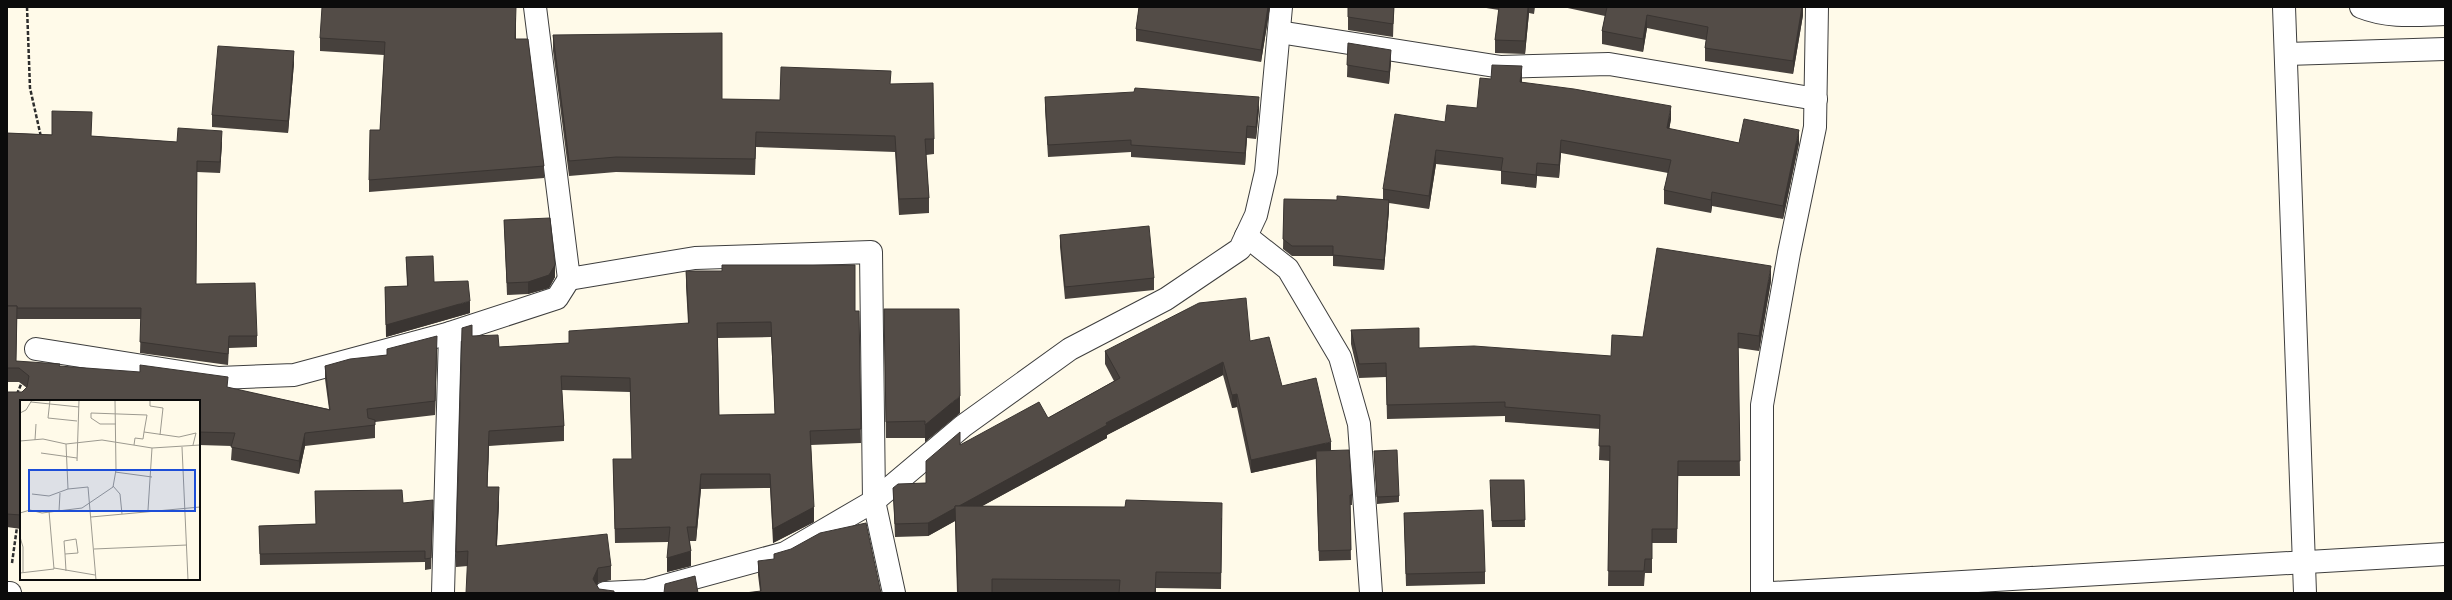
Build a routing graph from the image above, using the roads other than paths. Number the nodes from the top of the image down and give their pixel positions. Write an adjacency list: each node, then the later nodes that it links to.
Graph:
1 (534, 7): 13 (street)
2 (1281, 7): 8 (street)
3 (1817, 7): 11 (street)
4 (2284, 7): 10 (street)
5 (2361, 7): 6 (street)
6 (2394, 11): 7 (street)
7 (2445, 14)
8 (1279, 32): 11 (street); 12 (street)
9 (2445, 49): 10 (street)
10 (2287, 54): 18 (street)
11 (1816, 99): 23 (street)
12 (1246, 236): 16 (street); 22 (street)
13 (569, 280): 14 (street); 16 (street)
14 (450, 333): 15 (street); 19 (street)
15 (36, 349)
16 (874, 501): 20 (street); 21 (street)
17 (2445, 554): 18 (street)
18 (2303, 561): 24 (street); 25 (street)
19 (443, 593)
20 (605, 593)
21 (894, 593)
22 (1371, 593)
23 (1762, 593)
24 (1772, 593)
25 (2305, 593)

